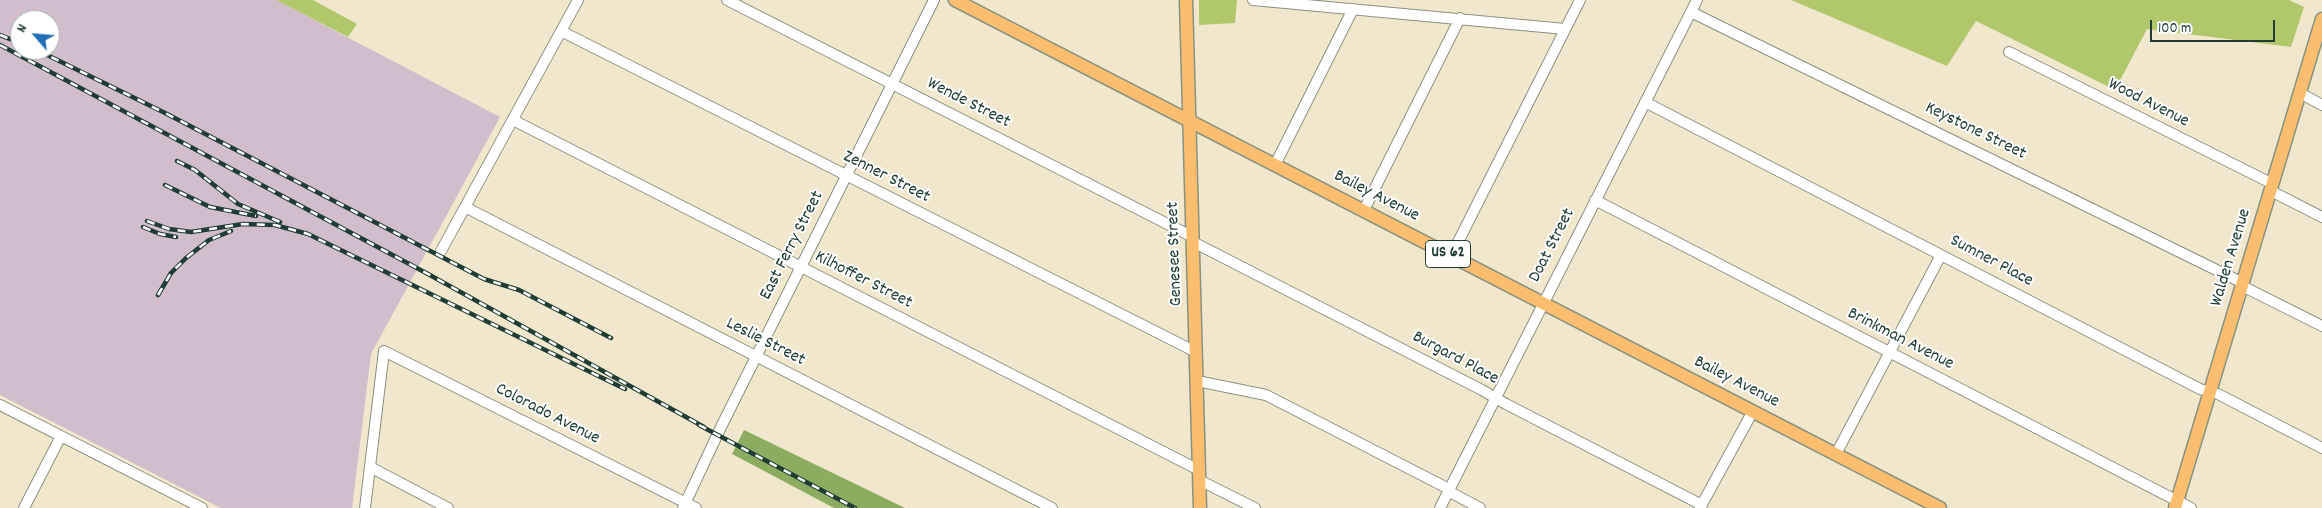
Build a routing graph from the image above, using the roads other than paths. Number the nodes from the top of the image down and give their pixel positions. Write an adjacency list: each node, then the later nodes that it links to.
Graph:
1 (578, 0): 14 (street)
2 (727, 0): 16 (street, Wende Street)
3 (934, 0): 16 (street, East Ferry Street)
4 (955, 0): 21 (main road, Bailey Avenue / US 62)
5 (1186, 0): 21 (main road, Genesee Street)
6 (1253, 0): 9 (street)
7 (1580, 0): 13 (street)
8 (1697, 0): 10 (street, Doat Street)
9 (1353, 8): 11 (street); 22 (street)
10 (1691, 12): 18 (street, Doat Street); 34 (street, Keystone Street)
11 (1460, 18): 13 (street); 27 (street)
12 (2322, 19): 17 (main road, Walden Avenue)
13 (1565, 28): 32 (street)
14 (561, 31): 20 (street); 23 (street, Zenner Street)
15 (2010, 52): 24 (street, Wood Avenue)
16 (892, 84): 23 (street, East Ferry Street); 29 (street, Wende Street)
17 (2300, 93): 19 (street); 24 (main road, Walden Avenue)
18 (1645, 102): 25 (street, Doat Street); 31 (street, Sumner Place)
19 (2322, 105)
20 (514, 120): 26 (street); 33 (street, Kilhoffer Street)
21 (1190, 121): 22 (main road, Bailey Avenue / US 62); 29 (main road, Genesee Street)
22 (1276, 165): 27 (main road, Bailey Avenue / US 62)
23 (846, 176): 33 (street, East Ferry Street); 37 (street, Zenner Street)
24 (2272, 187): 28 (street, Wood Avenue); 34 (main road, Walden Avenue)
25 (1595, 200): 35 (street, Doat Street); 38 (street, Brinkman Avenue)
26 (465, 207): 30 (street); 39 (street, Leslie Street)
27 (1364, 210): 32 (main road, Bailey Avenue / US 62)
28 (2322, 217)
29 (1193, 240): 37 (main road, Genesee Street); 42 (street, Burgard Place)
30 (441, 251)
31 (1941, 254): 38 (street); 41 (street, Sumner Place)
32 (1451, 256): 35 (main road, Bailey Avenue / US 62)
33 (801, 267): 39 (street, East Ferry Street); 49 (street, Kilhoffer Street)
34 (2242, 284): 36 (street, Keystone Street); 41 (main road, Walden Avenue)
35 (1542, 302): 42 (street, Doat Street); 44 (main road, Bailey Avenue / US 62)
36 (2322, 326)
37 (1196, 352): 40 (main road, Genesee Street)
38 (1890, 352): 47 (street); 51 (street, Brinkman Avenue)
39 (756, 357): 52 (street, East Ferry Street); 59 (street, Leslie Street)
40 (1196, 381): 49 (main road, Genesee Street); 50 (street)
41 (2210, 392): 46 (street, Sumner Place); 51 (main road, Walden Avenue)
42 (1495, 398): 50 (street, Doat Street); 53 (street, Burgard Place)
43 (0, 405): 45 (street)
44 (1753, 411): 47 (main road, Bailey Avenue / US 62); 53 (street)
45 (61, 436): 54 (street); 55 (street)
46 (2322, 448)
47 (1836, 454): 64 (main road, Bailey Avenue / US 62)
48 (370, 467): 52 (street, Colorado Avenue); 56 (street); 57 (street)
49 (1199, 475): 60 (main road, Genesee Street); 61 (street, Kilhoffer Street)
50 (1449, 490): 62 (street, Doat Street); 63 (street)
51 (2176, 504): 65 (street, Brinkman Avenue)
52 (684, 505): 58 (street, Colorado Avenue)
53 (1701, 507)
54 (24, 508)
55 (202, 508)
56 (364, 508)
57 (448, 508)
58 (696, 508)
59 (1052, 508)
60 (1200, 508)
61 (1255, 508)
62 (1440, 508)
63 (1480, 508)
64 (1940, 508)
65 (2191, 508)

